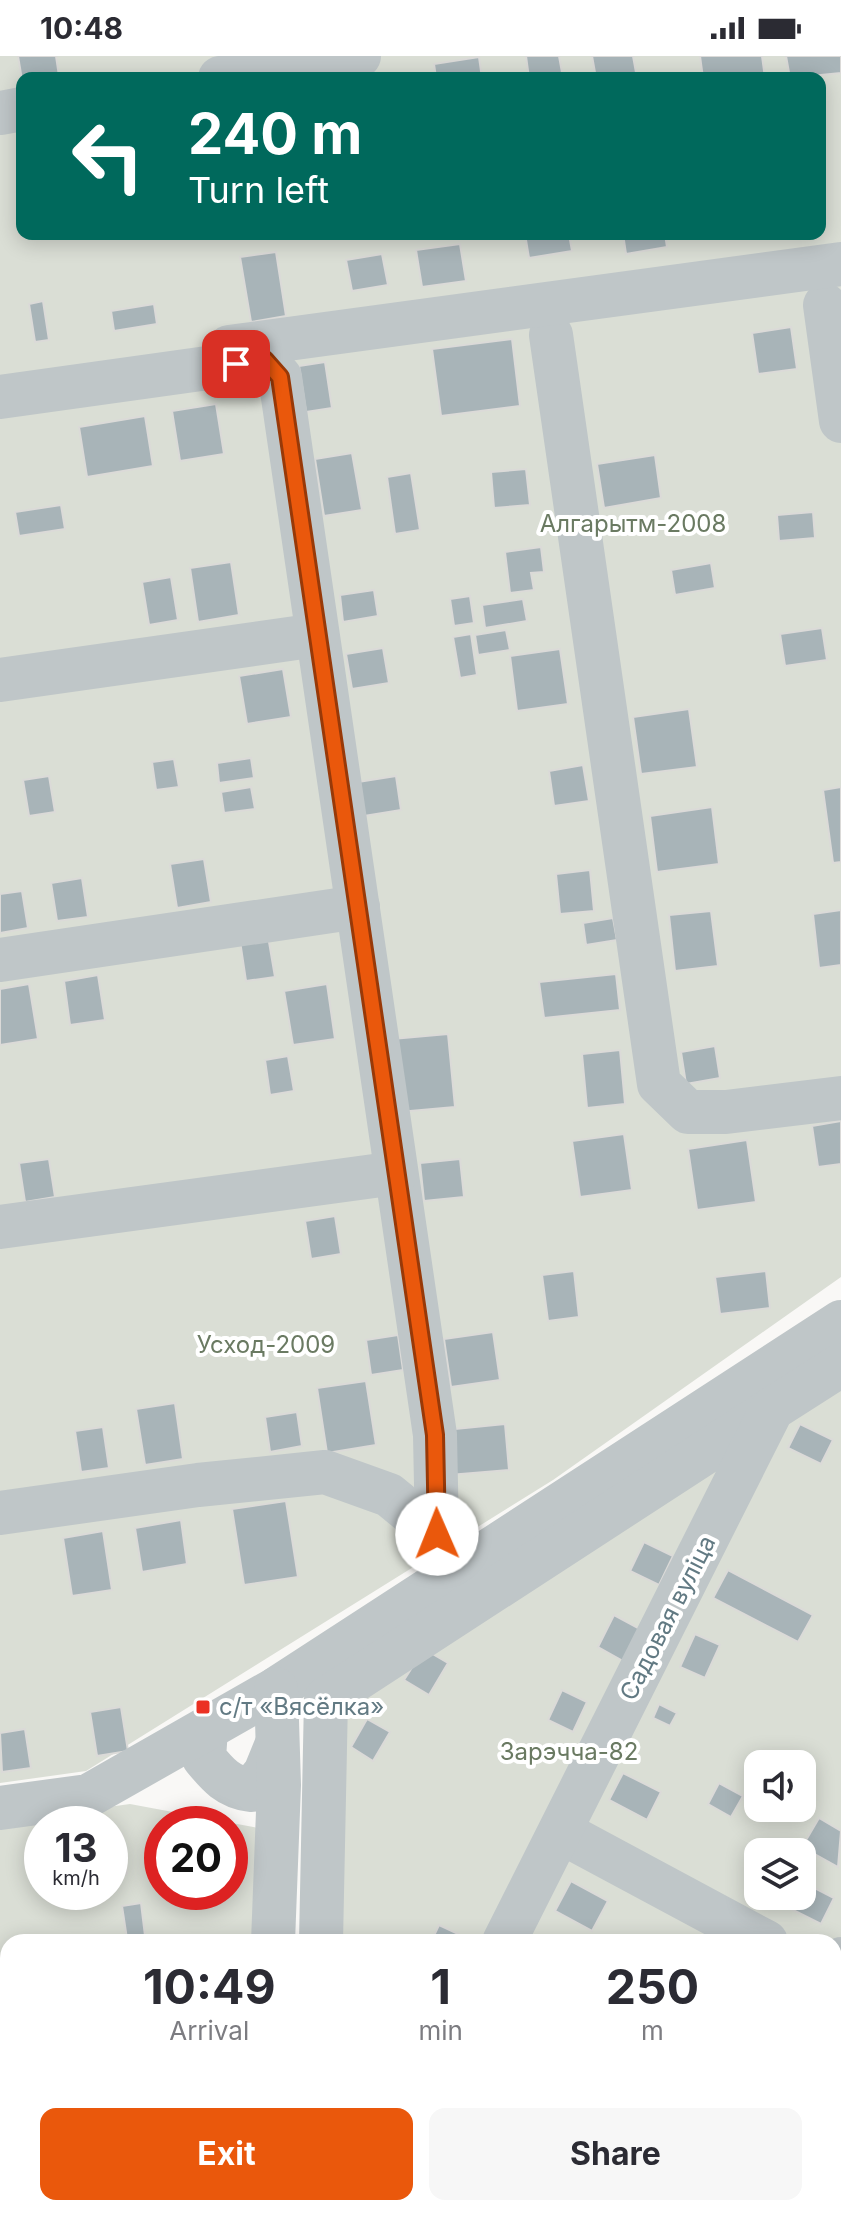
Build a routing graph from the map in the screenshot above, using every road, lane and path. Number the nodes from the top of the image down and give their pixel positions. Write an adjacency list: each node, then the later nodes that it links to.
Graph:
1 (359, 56): 2 (street)
2 (258, 72)
3 (841, 264): 6 (street)
4 (825, 305): 8 (street)
5 (551, 335): 13 (street)
6 (0, 378)
7 (0, 397): 9 (street)
8 (841, 421)
9 (317, 635): 10 (street); 11 (street)
10 (0, 680)
11 (358, 907): 12 (street); 14 (street)
12 (0, 960)
13 (841, 1098)
14 (396, 1173): 15 (street); 20 (street)
15 (0, 1227)
16 (841, 1322): 21 (street)
17 (841, 1365): 18 (street)
18 (772, 1409): 27 (street, Садовая вуліца); 30 (street)
19 (0, 1513): 20 (street)
20 (437, 1534): 21 (street)
21 (471, 1562): 22 (street)
22 (276, 1689): 23 (street); 24 (street)
23 (206, 1729): 25 (street); 26 (street)
24 (276, 1746): 25 (street); 29 (street)
25 (251, 1790): 28 (street)
26 (0, 1808)
27 (561, 1832): 31 (street, Садовая вуліца); 32 (street)
28 (247, 1934)
29 (273, 1934)
30 (321, 1934)
31 (508, 1934)
32 (751, 1934)

